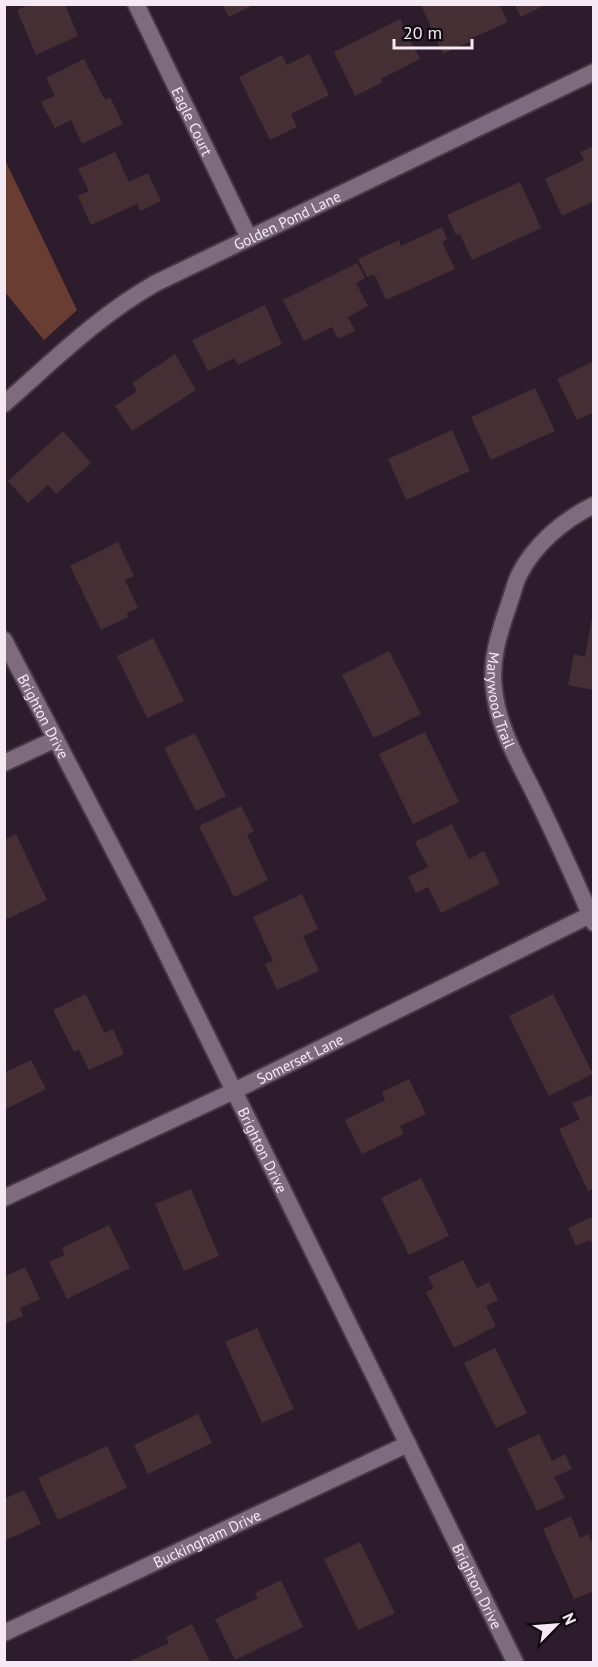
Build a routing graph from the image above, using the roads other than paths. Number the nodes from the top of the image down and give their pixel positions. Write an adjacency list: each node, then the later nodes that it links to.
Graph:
1 (136, 4): 3 (street, Eagle Court)
2 (594, 72): 3 (street, Golden Pond Lane)
3 (249, 238): 4 (street, Golden Pond Lane)
4 (4, 404)
5 (594, 505): 9 (street, Marywood Trail)
6 (4, 640): 7 (street, Brighton Drive)
7 (56, 739): 8 (street); 10 (street, Brighton Drive)
8 (4, 763)
9 (592, 917): 10 (street, Somerset Lane)
10 (234, 1091): 11 (street, Somerset Lane); 12 (street, Brighton Drive)
11 (4, 1198)
12 (408, 1444): 13 (street, Buckingham Drive); 14 (street, Brighton Drive)
13 (4, 1633)
14 (515, 1662)

